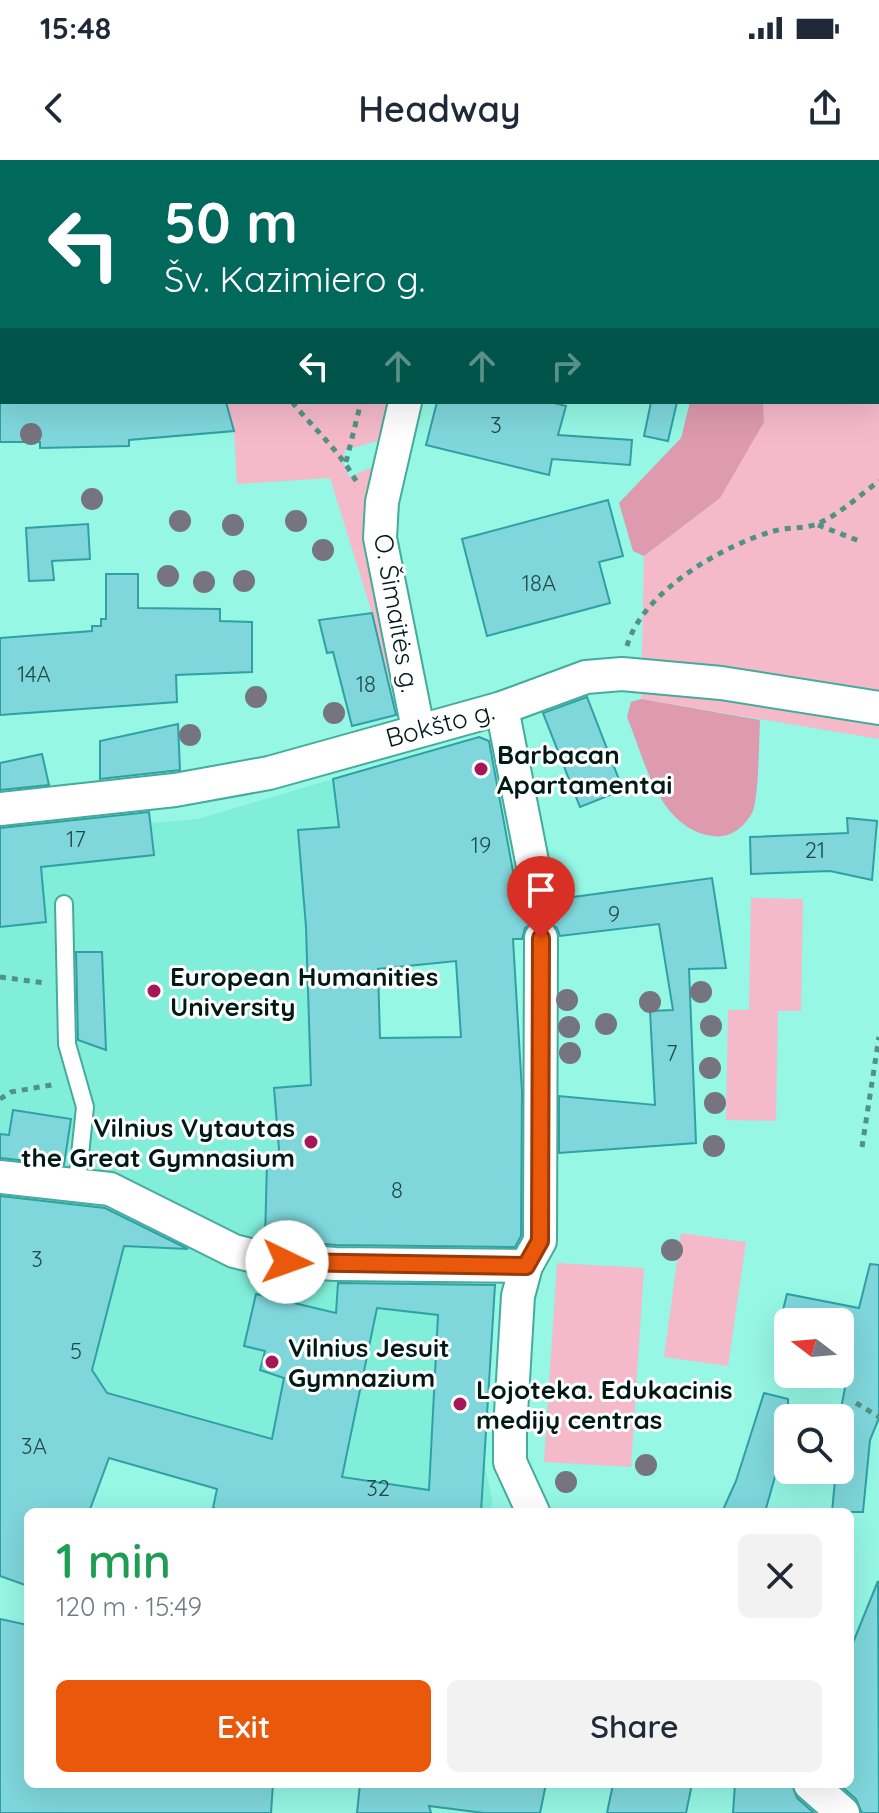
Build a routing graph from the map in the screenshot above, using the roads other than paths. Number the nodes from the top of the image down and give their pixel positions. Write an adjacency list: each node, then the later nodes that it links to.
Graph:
1 (404, 404): 4 (street, O. Šimaitės g.)
2 (502, 708): 3 (street, Bokšto g.); 4 (street, Bokšto g.); 6 (street)
3 (879, 708)
4 (418, 729): 5 (street, Bokšto g.)
5 (0, 809)
6 (540, 902)
7 (64, 904): 10 (lane)
8 (541, 938): 11 (street)
9 (0, 1177): 10 (street)
10 (77, 1183): 11 (street)
11 (526, 1266): 12 (street)
12 (531, 1508)
13 (815, 1788): 14 (street)
14 (843, 1813)

